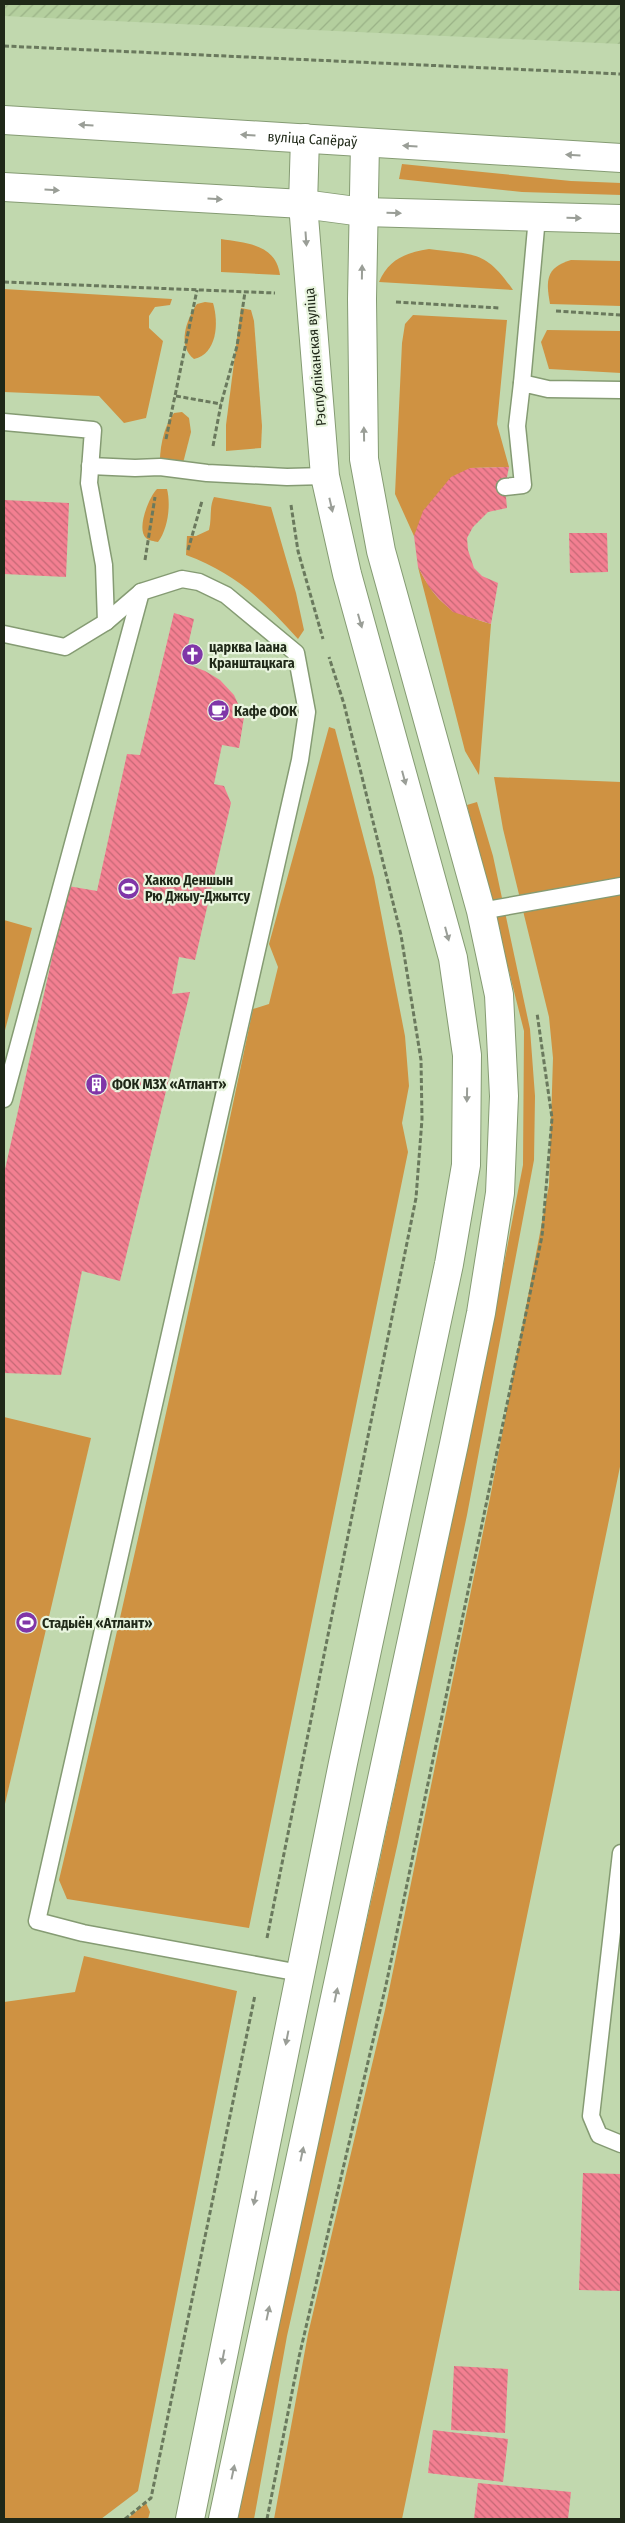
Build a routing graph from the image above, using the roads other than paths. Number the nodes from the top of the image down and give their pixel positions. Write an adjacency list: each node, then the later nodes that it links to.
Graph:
1 (4, 120): 2 (street, вуліца Сапёраў, one-way to 1)
2 (305, 138): 3 (street, вуліца Сапёраў); 6 (street, Рэспубліканская вуліца)
3 (365, 143): 4 (street, вуліца Сапёраў, one-way to 3); 7 (street)
4 (621, 158)
5 (4, 187): 6 (street, one-way to 6)
6 (303, 204): 7 (street); 14 (street, Рэспубліканская вуліца, one-way to 14)
7 (362, 212): 8 (street, one-way to 8); 15 (street, one-way to 7)
8 (537, 217): 9 (street, one-way to 9); 10 (lane)
9 (621, 219)
10 (522, 384): 11 (lane); 16 (lane)
11 (621, 390)
12 (4, 422): 13 (lane)
13 (90, 466): 14 (lane); 18 (lane)
14 (325, 476): 15 (street); 24 (street, Рэспубліканская вуліца, one-way to 24)
15 (367, 476): 21 (street)
16 (505, 487)
17 (141, 592): 18 (lane); 22 (lane); 24 (lane)
18 (106, 622): 19 (lane)
19 (4, 634)
20 (621, 886): 21 (lane)
21 (481, 911): 29 (street, one-way to 21)
22 (4, 1099)
23 (621, 1853): 25 (lane)
24 (300, 1973): 26 (street, Рэспубліканская вуліца, one-way to 26)
25 (621, 2144)
26 (202, 2460): 27 (street); 28 (street)
27 (180, 2519)
28 (190, 2519)
29 (223, 2519)

